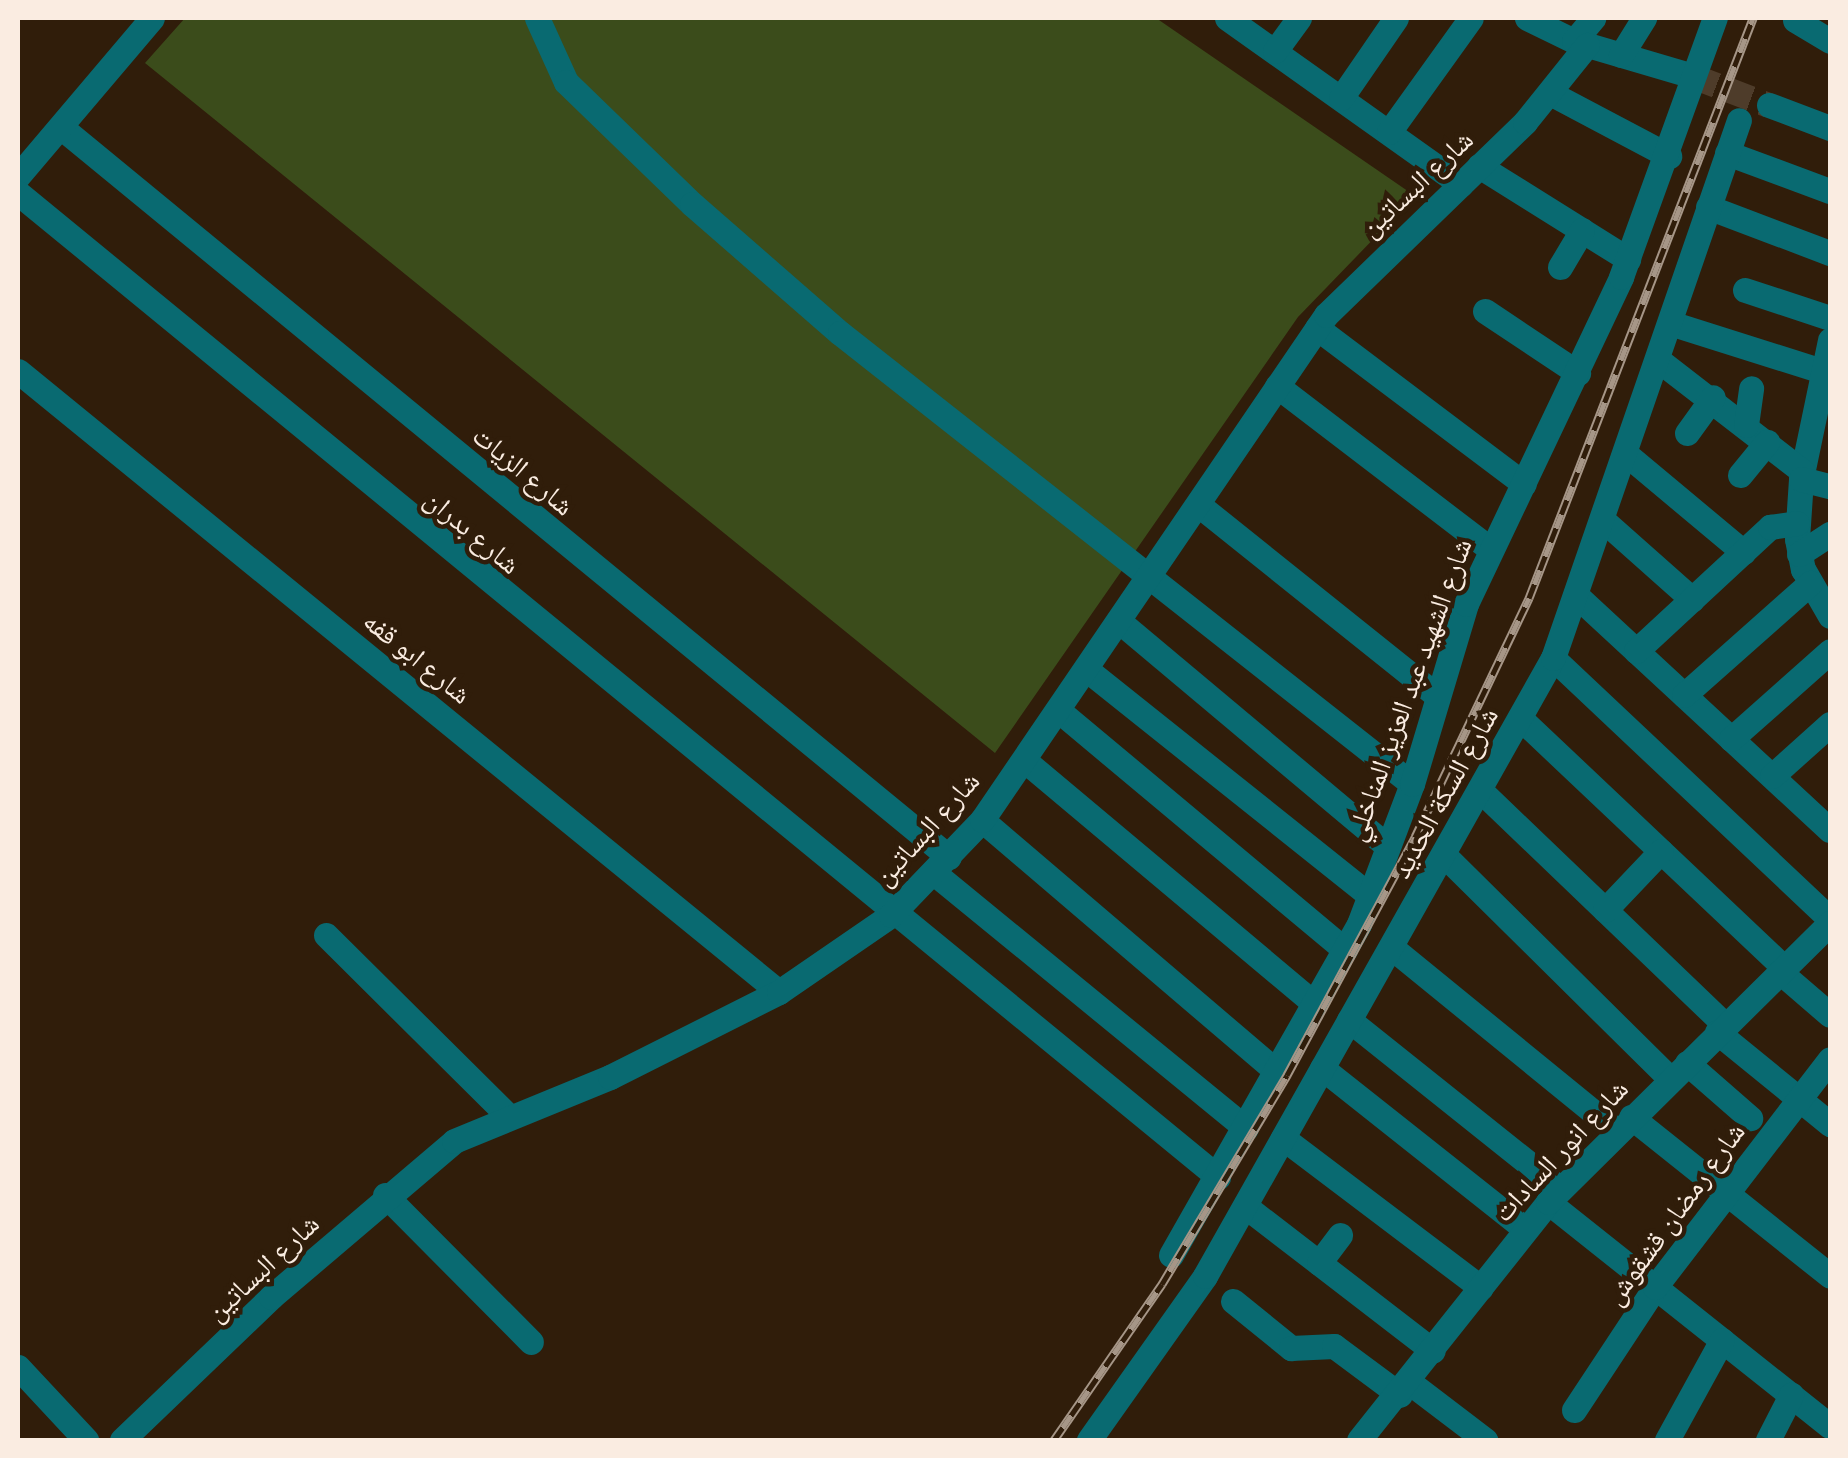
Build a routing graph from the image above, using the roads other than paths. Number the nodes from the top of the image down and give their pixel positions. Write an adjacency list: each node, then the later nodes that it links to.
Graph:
1 (152, 18): 21 (street)
2 (537, 18): 63 (street)
3 (1227, 18): 14 (street)
4 (1298, 18): 14 (street)
5 (1396, 18): 18 (street)
6 (1471, 18): 23 (street)
7 (1527, 18): 13 (street)
8 (1593, 18): 13 (street, شارع البساتين)
9 (1644, 18): 15 (street)
10 (1715, 18): 16 (street, شارع الشهيد عبد العزيز المناخلي)
11 (1795, 20): 12 (street)
12 (1830, 40)
13 (1581, 43): 15 (street); 17 (street, شارع البساتين)
14 (1275, 52): 18 (street)
15 (1621, 55): 16 (street)
16 (1693, 76): 25 (street, شارع الشهيد عبد العزيز المناخلي)
17 (1550, 93): 25 (street); 26 (street, شارع البساتين)
18 (1341, 98): 23 (street)
19 (1769, 105): 22 (street)
20 (1740, 120): 24 (street, شارع السكة الحديد)
21 (62, 128): 27 (street); 87 (street, شارع الزيات)
22 (1830, 128)
23 (1389, 132): 26 (street)
24 (1728, 153): 28 (street); 30 (street, شارع السكة الحديد)
25 (1670, 156): 33 (street, شارع الشهيد عبد العزيز المناخلي)
26 (1470, 175): 31 (street); 39 (street, شارع البساتين)
27 (18, 176)
28 (1830, 190)
29 (18, 193): 90 (street, شارع بدران)
30 (1708, 208): 32 (street); 38 (street, شارع السكة الحديد)
31 (1582, 230): 33 (street); 34 (street)
32 (1830, 252)
33 (1628, 260): 43 (street, شارع الشهيد عبد العزيز المناخلي)
34 (1560, 267)
35 (1745, 290): 37 (street)
36 (1486, 311): 43 (street)
37 (1830, 318)
38 (1670, 323): 40 (street, شارع السكة الحديد); 41 (street)
39 (1317, 328): 44 (street, شارع البساتين); 54 (street)
40 (1658, 358): 46 (street); 51 (street, شارع السكة الحديد)
41 (1827, 359): 47 (street)
42 (18, 371): 96 (street, شارع ابو قفه)
43 (1578, 372): 54 (street, شارع الشهيد عبد العزيز المناخلي)
44 (1277, 386): 56 (street, شارع البساتين); 60 (street)
45 (1751, 388): 48 (street)
46 (1713, 397): 48 (street); 49 (street)
47 (1821, 424): 53 (street)
48 (1746, 425): 50 (street)
49 (1687, 433)
50 (1767, 442): 52 (street); 53 (street)
51 (1626, 454): 57 (street, شارع السكة الحديد); 61 (street)
52 (1740, 475)
53 (1802, 475): 55 (street); 58 (street)
54 (1524, 484): 60 (street, شارع الشهيد عبد العزيز المناخلي)
55 (1830, 486)
56 (1200, 506): 63 (street, شارع البساتين); 73 (street)
57 (1604, 522): 64 (street, شارع السكة الحديد); 65 (street)
58 (1798, 523): 61 (street); 62 (street)
59 (1830, 534): 62 (street)
60 (1490, 549): 73 (street, شارع الشهيد عبد العزيز المناخلي)
61 (1743, 552): 65 (street)
62 (1798, 554): 66 (street)
63 (1152, 577): 67 (street, شارع البساتين); 80 (street)
64 (1578, 597): 68 (street); 70 (street, شارع السكة الحديد)
65 (1692, 600): 68 (street)
66 (1824, 601): 72 (street)
67 (1120, 622): 71 (street, شارع البساتين); 84 (street)
68 (1636, 651): 72 (street)
69 (1830, 652): 77 (street)
70 (1552, 658): 75 (street, شارع السكة الحديد); 91 (street)
71 (1086, 669): 74 (street, شارع البساتين); 88 (street)
72 (1684, 695): 77 (street)
73 (1436, 696): 80 (street, شارع الشهيد عبد العزيز المناخلي)
74 (1058, 710): 78 (street, شارع البساتين); 94 (street)
75 (1522, 718): 81 (street, شارع السكة الحديد); 85 (street)
76 (1830, 724): 79 (street)
77 (1731, 739): 79 (street)
78 (1024, 760): 82 (street, شارع البساتين); 97 (street)
79 (1772, 776): 83 (street)
80 (1412, 784): 84 (street, شارع الشهيد عبد العزيز المناخلي)
81 (1482, 792): 86 (street, شارع السكة الحديد); 89 (street)
82 (982, 820): 87 (street, شارع البساتين); 103 (street)
83 (1827, 821)
84 (1386, 844): 88 (street, شارع الشهيد عبد العزيز المناخلي)
85 (1661, 851): 89 (street); 95 (street)
86 (1445, 856): 93 (street, شارع السكة الحديد); 104 (street)
87 (942, 865): 90 (street, شارع البساتين); 110 (street, شارع الزيات)
88 (1368, 894): 94 (street, شارع الشهيد عبد العزيز المناخلي)
89 (1606, 910): 100 (street)
90 (891, 915): 96 (street, شارع البساتين); 112 (street, شارع بدران)
91 (1830, 924): 95 (street, شارع انور السادات)
92 (326, 935): 106 (street)
93 (1392, 947): 99 (street, شارع السكة الحديد); 108 (street)
94 (1346, 950): 97 (street, شارع الشهيد عبد العزيز المناخلي)
95 (1782, 970): 98 (street); 100 (street, شارع انور السادات)
96 (779, 992): 106 (street, شارع البساتين)
97 (1315, 1004): 103 (street, شارع الشهيد عبد العزيز المناخلي)
98 (1830, 1015)
99 (1349, 1020): 102 (street, شارع السكة الحديد); 115 (street)
100 (1721, 1029): 104 (street, شارع انور السادات); 105 (street)
101 (1830, 1059): 105 (street, شارع رمضان قشقوش)
102 (1322, 1068): 111 (street, شارع السكة الحديد); 117 (street)
103 (1276, 1071): 110 (street, شارع الشهيد عبد العزيز المناخلي)
104 (1678, 1071): 107 (street); 108 (street, شارع انور السادات)
105 (1798, 1098): 109 (street); 113 (street, شارع رمضان قشقوش)
106 (507, 1115): 114 (street, شارع البساتين)
107 (1750, 1118)
108 (1624, 1124): 113 (street); 115 (street, شارع انور السادات)
109 (1830, 1124)
110 (1246, 1128): 112 (street, شارع الشهيد عبد العزيز المناخلي)
111 (1284, 1138): 116 (street, شارع السكة الحديد); 123 (street)
112 (1218, 1177): 119 (street, شارع الشهيد عبد العزيز المناخلي)
113 (1725, 1193): 121 (street); 122 (street, شارع رمضان قشقوش)
114 (386, 1196): 126 (street); 134 (street, شارع البساتين)
115 (1554, 1196): 117 (street, شارع انور السادات); 122 (street)
116 (1245, 1206): 120 (street); 135 (street, شارع السكة الحديد)
117 (1526, 1229): 123 (street, شارع انور السادات)
118 (1340, 1234): 120 (street)
119 (1171, 1255)
120 (1318, 1263): 127 (street)
121 (1830, 1276)
122 (1654, 1287): 125 (street); 131 (street, شارع رمضان قشقوش)
123 (1481, 1288): 127 (street, شارع انور السادات)
124 (1233, 1300): 129 (street)
125 (1722, 1340): 130 (street); 138 (street)
126 (531, 1342)
127 (1433, 1351): 129 (street, شارع انور السادات)
128 (18, 1367): 133 (street)
129 (1405, 1388): 136 (street, شارع انور السادات); 137 (street)
130 (1792, 1396): 132 (street); 139 (street)
131 (1574, 1410)
132 (1830, 1426)
133 (86, 1440)
134 (122, 1440)
135 (1089, 1440)
136 (1359, 1440)
137 (1484, 1440)
138 (1667, 1440)
139 (1768, 1440)

